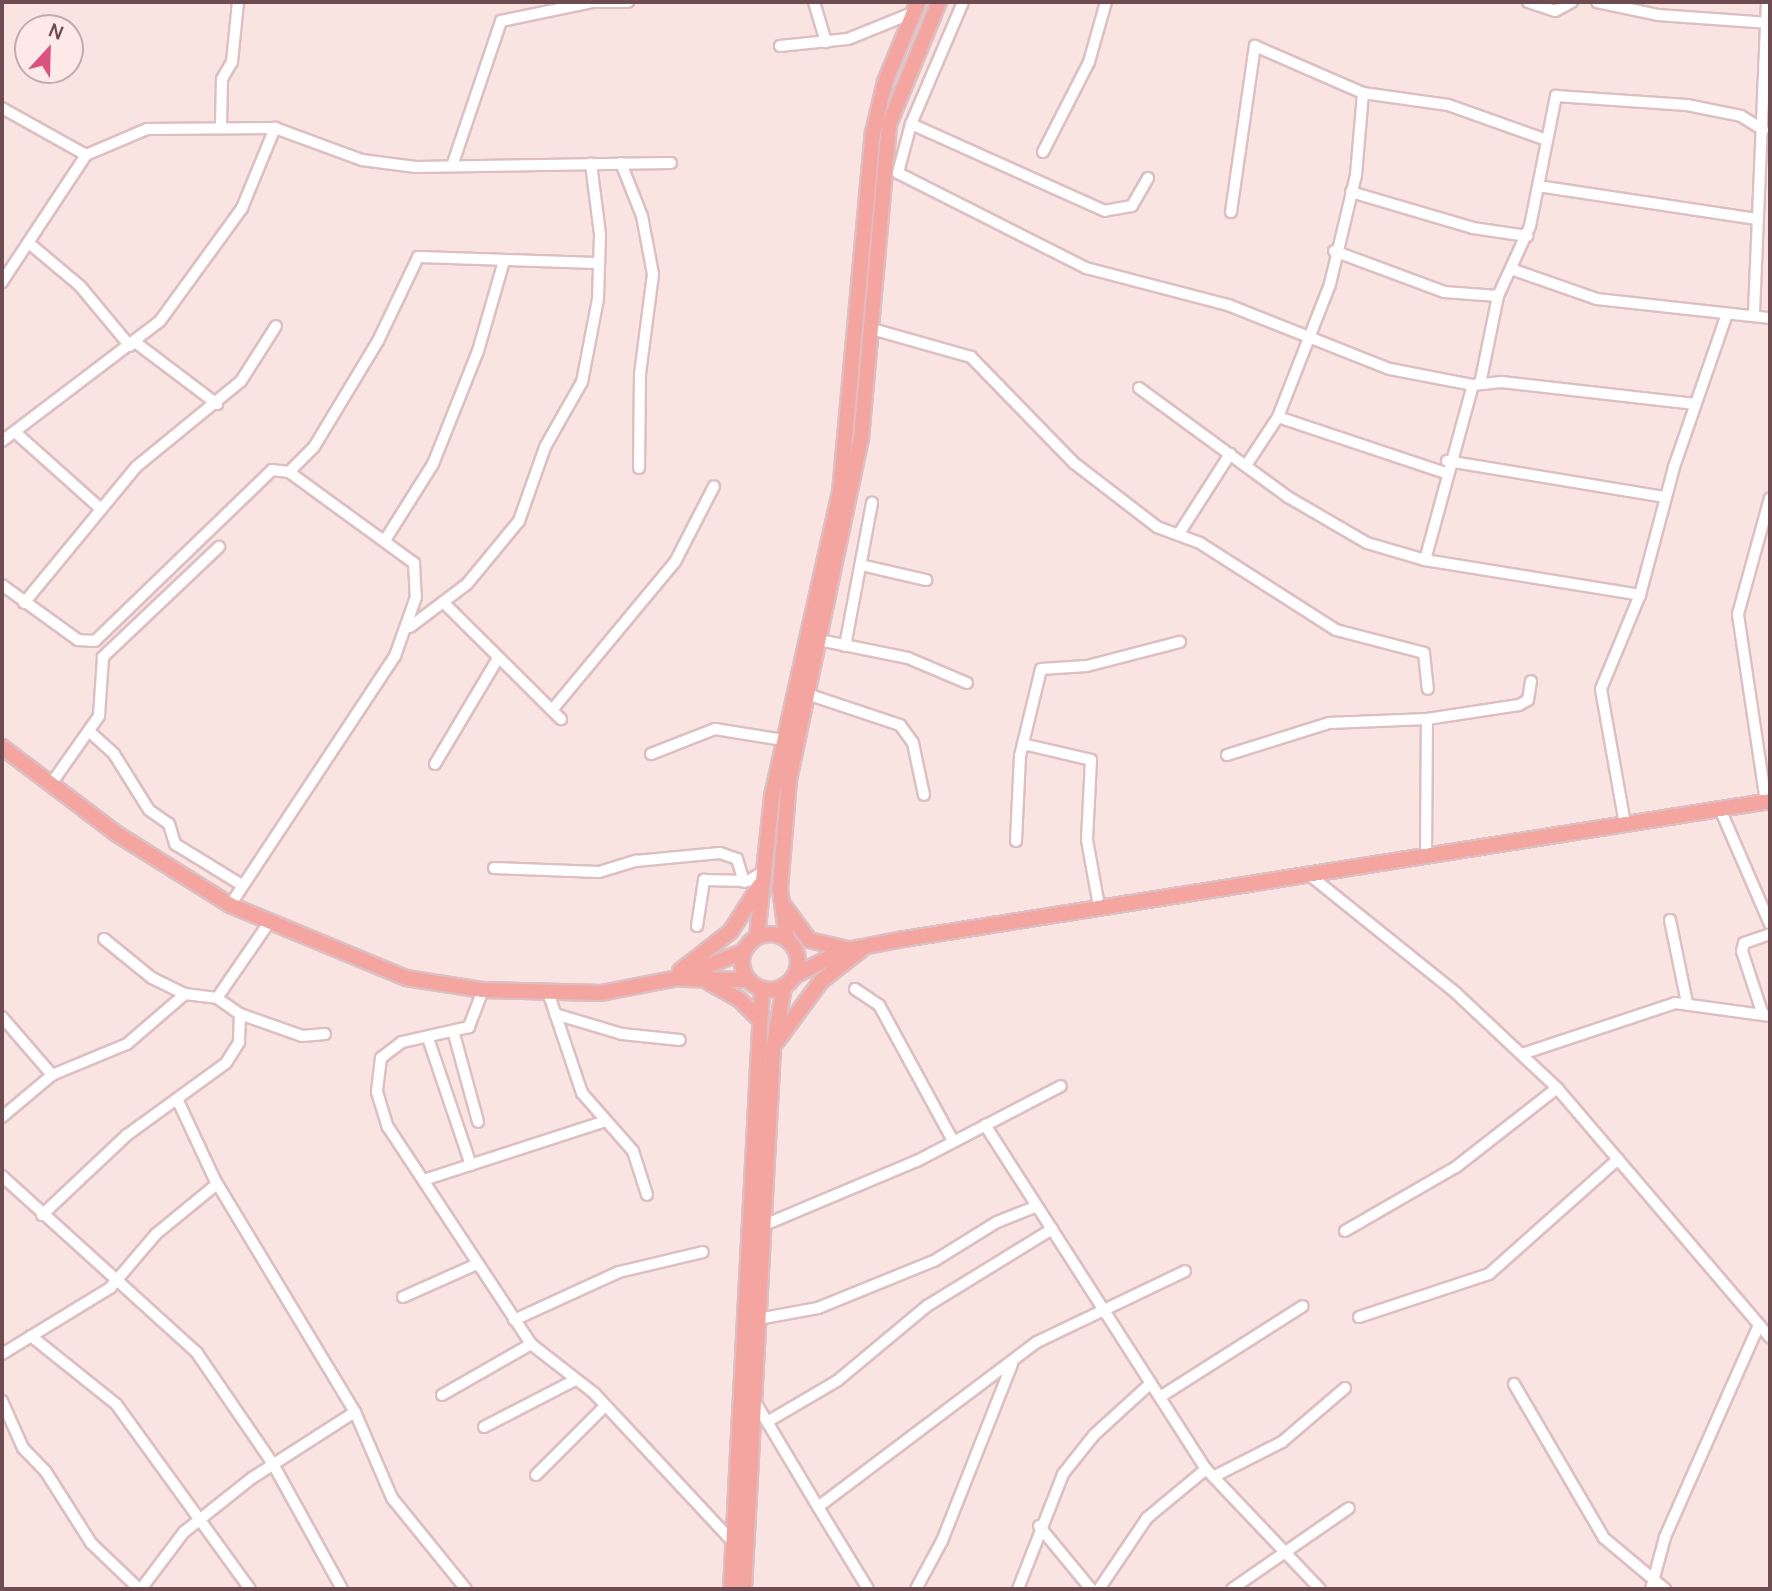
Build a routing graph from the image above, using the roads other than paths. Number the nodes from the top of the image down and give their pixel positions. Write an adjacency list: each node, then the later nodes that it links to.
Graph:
1 (238, 2): 19 (street)
2 (628, 2): 23 (street)
3 (814, 2): 13 (street)
4 (939, 2): 48 (main road)
5 (963, 2): 18 (street)
6 (1106, 2): 24 (street)
7 (1528, 2): 8 (street)
8 (1572, 2)
9 (1597, 2): 12 (street)
10 (1767, 2): 12 (street)
11 (915, 8): 13 (street); 92 (main road)
12 (1767, 24): 17 (street)
13 (826, 42): 14 (street)
14 (780, 46)
15 (1363, 93): 22 (street); 33 (street); 34 (street)
16 (2, 107): 25 (street)
17 (1767, 110): 21 (street)
18 (911, 124): 31 (street); 49 (street)
19 (221, 126): 20 (street); 25 (street)
20 (275, 128): 30 (street); 50 (street)
21 (1763, 130): 22 (street); 35 (street)
22 (1547, 140): 32 (street)
23 (462, 151): 29 (street); 30 (street)
24 (1043, 152)
25 (86, 155): 37 (street)
26 (621, 163): 27 (street); 28 (street); 61 (street)
27 (671, 163)
28 (591, 164): 29 (street); 40 (street)
29 (467, 165): 30 (street)
30 (452, 166)
31 (1148, 178)
32 (1538, 186): 35 (street); 36 (street)
33 (1351, 192): 36 (street); 38 (street)
34 (1231, 212)
35 (1757, 219): 44 (street)
36 (1525, 240): 41 (street)
37 (30, 244): 42 (street); 50 (street)
38 (1335, 251): 43 (street); 49 (street)
39 (504, 261): 40 (street); 62 (street); 70 (street)
40 (598, 263): 78 (street)
41 (1511, 269): 43 (street); 45 (street)
42 (2, 282)
43 (1498, 296): 51 (street)
44 (1754, 312): 45 (street); 46 (street)
45 (1727, 314): 54 (street)
46 (1770, 318)
47 (276, 326): 53 (street)
48 (873, 329): 69 (street); 80 (main road)
49 (1311, 340): 51 (street); 55 (street)
50 (132, 344): 53 (street); 56 (street)
51 (1476, 385): 54 (street); 59 (street)
52 (1139, 388): 58 (street)
53 (217, 404): 68 (street)
54 (1695, 404): 65 (street)
55 (1278, 417): 60 (street); 63 (street)
56 (16, 433): 57 (street); 68 (street)
57 (2, 441)
58 (1230, 454): 60 (street); 69 (street)
59 (1447, 461): 63 (street); 65 (street)
60 (1247, 464): 72 (street)
61 (639, 468)
62 (289, 472): 70 (street); 77 (street)
63 (1445, 473): 72 (street)
64 (714, 486): 88 (street)
65 (1665, 497): 76 (street)
66 (1770, 499): 100 (street)
67 (872, 503): 73 (street)
68 (102, 509): 77 (street)
69 (1180, 532): 86 (street)
70 (387, 537): 79 (street)
71 (219, 547): 91 (street)
72 (1425, 560): 76 (street)
73 (861, 565): 74 (street); 82 (street)
74 (926, 580)
75 (2, 585): 77 (street)
76 (1640, 595): 102 (street)
77 (24, 603)
78 (443, 603): 79 (street); 83 (street)
79 (410, 627): 109 (street)
80 (819, 640): 82 (street); 87 (main road)
81 (1180, 642): 93 (street)
82 (845, 646): 85 (street)
83 (497, 660): 88 (street); 97 (street)
84 (1531, 681): 90 (street)
85 (967, 683)
86 (1428, 689)
87 (807, 694): 99 (street); 110 (main road)
88 (552, 710): 89 (street)
89 (561, 719)
90 (1427, 719): 96 (street); 104 (street)
91 (91, 733): 98 (street); 109 (street)
92 (783, 740): 95 (street); 107 (main road)
93 (1023, 744): 103 (street); 112 (street)
94 (2, 747): 98 (main road)
95 (651, 754)
96 (1227, 755)
97 (436, 764)
98 (51, 784): 111 (main road)
99 (924, 794)
100 (1768, 801): 101 (main road)
101 (1720, 809): 102 (main road); 115 (street)
102 (1625, 824): 104 (main road)
103 (1016, 841)
104 (1426, 855): 106 (main road)
105 (494, 868): 108 (street)
106 (1304, 872): 112 (main road); 145 (street)
107 (764, 874): 108 (street); 118 (main road); 124 (main road)
108 (744, 882): 116 (street)
109 (242, 885): 111 (street)
110 (780, 889): 120 (main road); 121 (main road)
111 (230, 905): 114 (main road)
112 (1099, 906): 121 (main road)
113 (1670, 920): 134 (street)
114 (268, 924): 130 (main road); 133 (street)
115 (1770, 924)
116 (697, 926)
117 (1770, 934): 137 (street)
118 (757, 937): 120 (main road); 122 (main road)
119 (104, 939): 132 (street)
120 (789, 942): 121 (main road); 123 (main road)
121 (853, 949): 123 (main road); 144 (main road)
122 (744, 951): 124 (main road); 126 (main road)
123 (796, 975): 127 (main road)
124 (672, 979): 125 (main road); 131 (main road)
125 (704, 980): 126 (main road); 139 (main road)
126 (748, 980): 128 (main road)
127 (784, 988): 128 (main road); 144 (main road)
128 (762, 989): 139 (main road)
129 (855, 989): 154 (street)
130 (483, 990): 131 (main road); 141 (street)
131 (548, 992): 136 (street)
132 (185, 994): 133 (street); 146 (street)
133 (217, 998): 135 (street)
134 (1687, 1003): 137 (street); 145 (street)
135 (240, 1014): 140 (street); 149 (street)
136 (555, 1014): 142 (street); 151 (street)
137 (1767, 1015)
138 (2, 1017): 146 (street)
139 (760, 1020): 201 (main road)
140 (325, 1034)
141 (454, 1034): 143 (street); 152 (street)
142 (680, 1040)
143 (429, 1041): 156 (street); 158 (street)
144 (773, 1049): 163 (main road)
145 (1522, 1054): 148 (street)
146 (52, 1075): 150 (street)
147 (1061, 1086): 153 (street)
148 (1557, 1088): 155 (street); 165 (street)
149 (178, 1101): 159 (street); 162 (street)
150 (2, 1116)
151 (605, 1121): 156 (street); 160 (street)
152 (478, 1122)
153 (985, 1125): 154 (street); 161 (street)
154 (953, 1140): 163 (street)
155 (1618, 1159): 173 (street); 176 (street)
156 (471, 1165): 158 (street)
157 (2, 1176): 162 (street)
158 (427, 1179): 167 (street)
159 (217, 1184): 169 (street); 191 (street)
160 (647, 1195)
161 (1037, 1206): 164 (street); 174 (street)
162 (42, 1215): 169 (street)
163 (762, 1226): 174 (main road)
164 (1052, 1229): 172 (street); 192 (street)
165 (1345, 1231)
166 (703, 1252): 175 (street)
167 (477, 1264): 170 (street); 175 (street)
168 (1185, 1271): 172 (street)
169 (120, 1279): 177 (street); 194 (street)
170 (403, 1297)
171 (1303, 1306): 187 (street)
172 (1103, 1309): 181 (street); 183 (street)
173 (1359, 1317)
174 (758, 1318): 188 (main road)
175 (514, 1320): 179 (street)
176 (1759, 1325): 178 (street); 203 (street)
177 (31, 1336): 180 (street); 199 (street)
178 (1770, 1337)
179 (531, 1344): 182 (street); 186 (street)
180 (2, 1354)
181 (1013, 1362): 197 (street); 211 (street)
182 (575, 1380): 190 (street); 193 (street)
183 (1151, 1383): 187 (street); 200 (street)
184 (1514, 1384): 203 (street)
185 (1345, 1388): 195 (street)
186 (442, 1395)
187 (1160, 1397): 195 (street)
188 (754, 1400): 192 (street); 209 (main road)
189 (2, 1401): 204 (street)
190 (605, 1406): 196 (street); 201 (street)
191 (355, 1412): 194 (street); 207 (street)
192 (767, 1422): 197 (street)
193 (484, 1427)
194 (273, 1464): 199 (street); 206 (street)
195 (1210, 1473): 202 (street); 214 (street)
196 (536, 1475)
197 (818, 1507): 210 (street)
198 (1349, 1508): 202 (street)
199 (199, 1524): 204 (street); 205 (street)
200 (1039, 1526): 212 (street); 213 (street)
201 (734, 1544): 208 (main road)
202 (1283, 1550): 215 (street); 216 (street)
203 (1653, 1585): 217 (street)
204 (139, 1586)
205 (250, 1589)
206 (342, 1589)
207 (466, 1589)
208 (731, 1589)
209 (744, 1589)
210 (868, 1589)
211 (916, 1589)
212 (1018, 1589)
213 (1091, 1589)
214 (1099, 1589)
215 (1233, 1589)
216 (1320, 1589)
217 (1665, 1589)

